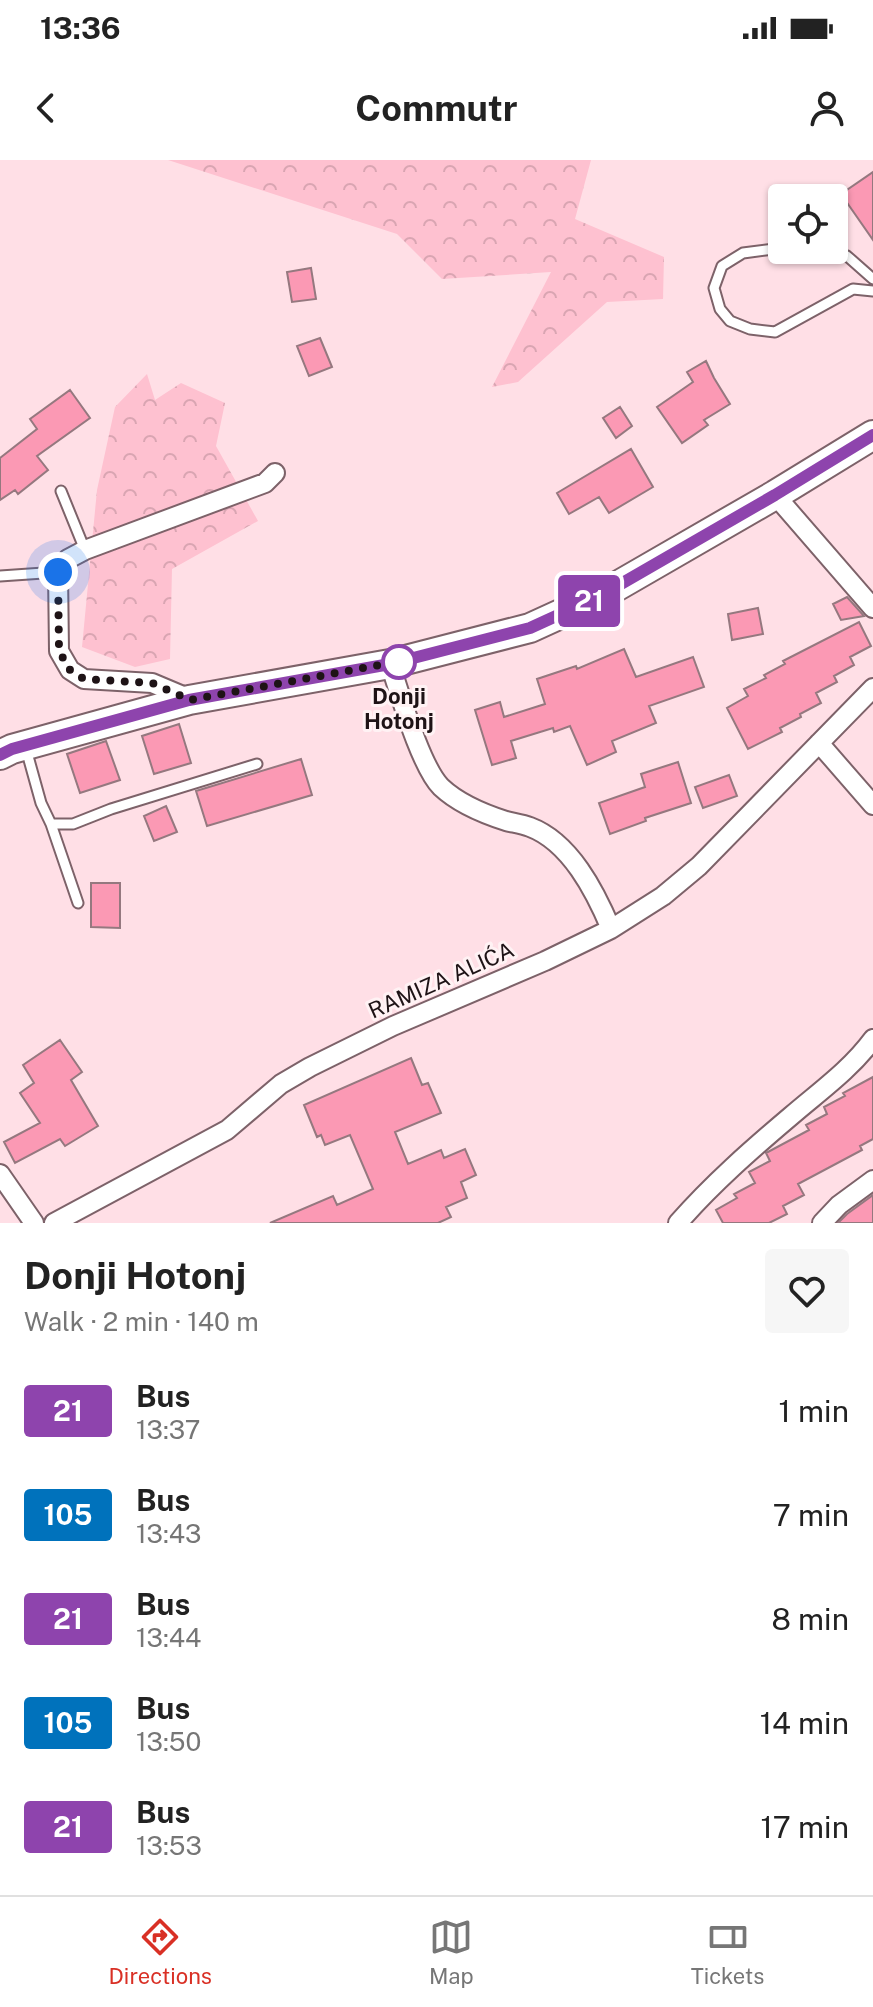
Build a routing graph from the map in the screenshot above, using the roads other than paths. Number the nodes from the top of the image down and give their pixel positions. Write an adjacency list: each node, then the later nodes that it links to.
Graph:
1 (768, 248): 4 (lane)
2 (848, 257): 3 (lane)
3 (873, 279)
4 (873, 291)
5 (873, 435): 8 (main road)
6 (275, 473): 9 (street)
7 (61, 491): 9 (lane)
8 (775, 495): 12 (street); 13 (main road)
9 (85, 550): 10 (street)
10 (58, 572): 11 (lane); 15 (street)
11 (0, 576)
12 (873, 608)
13 (390, 664): 15 (main road); 22 (street)
14 (873, 688): 16 (street, RAMIZA ALIĆA)
15 (190, 700): 17 (main road)
16 (819, 743): 19 (street); 22 (street, RAMIZA ALIĆA)
17 (12, 750): 20 (lane)
18 (257, 764): 20 (lane)
19 (873, 805)
20 (51, 824): 21 (lane)
21 (78, 903)
22 (611, 929): 27 (street, RAMIZA ALIĆA)
23 (873, 1039): 28 (street)
24 (0, 1174): 26 (street)
25 (873, 1180): 29 (street)
26 (34, 1223)
27 (54, 1223)
28 (678, 1223)
29 (822, 1223)

